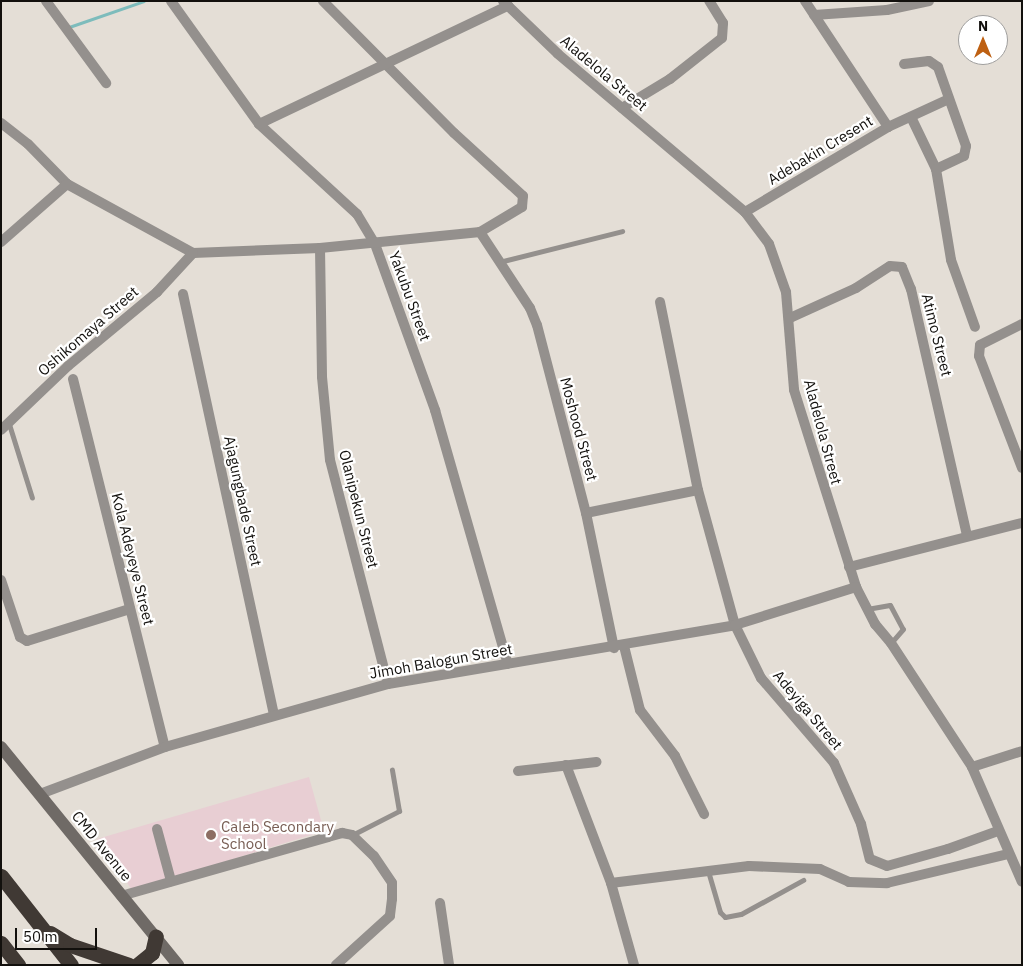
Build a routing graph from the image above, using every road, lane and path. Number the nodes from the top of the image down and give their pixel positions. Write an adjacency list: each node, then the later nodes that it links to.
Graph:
1 (46, 1): 11 (street)
2 (171, 1): 16 (street, Yakubu Street)
3 (323, 1): 10 (street)
4 (709, 1): 13 (street)
5 (805, 1): 8 (street)
6 (929, 1): 8 (street)
7 (506, 3): 10 (street); 13 (street, Aladelola Street)
8 (814, 15): 17 (street)
9 (904, 64): 12 (street)
10 (387, 65): 16 (street); 22 (street)
11 (106, 83)
12 (949, 99): 14 (street, Adebakin Cresent); 18 (street)
13 (622, 108): 20 (street, Aladelola Street)
14 (911, 117): 17 (street, Adebakin Cresent); 18 (street)
15 (1, 123): 19 (street)
16 (259, 124): 24 (street, Yakubu Street)
17 (888, 127): 20 (street, Adebakin Cresent)
18 (936, 169): 32 (street)
19 (67, 184): 23 (street); 26 (street)
20 (745, 212): 30 (street, Aladelola Street)
21 (622, 231): 27 (lane)
22 (480, 232): 24 (street); 27 (street, Moshood Street)
23 (1, 242)
24 (375, 244): 25 (street); 49 (street, Yakubu Street)
25 (320, 248): 26 (street); 50 (street, Olanipekun Street)
26 (194, 253): 34 (street, Oshikomaya Street)
27 (499, 262): 38 (street, Moshood Street)
28 (183, 294): 51 (street, Ajagungbade Street)
29 (660, 302): 36 (street, Adeyiga Street)
30 (790, 318): 40 (street, Atimo Street); 41 (street, Aladelola Street)
31 (1022, 324): 35 (street)
32 (975, 327)
33 (73, 378): 44 (street, Kola Adeyeye Street)
34 (5, 427): 37 (lane)
35 (1022, 468)
36 (698, 490): 38 (street); 46 (street, Adeyiga Street)
37 (32, 498)
38 (586, 513): 48 (street, Moshood Street)
39 (1022, 522): 40 (street)
40 (967, 535): 41 (street)
41 (848, 567): 43 (street, Aladelola Street)
42 (1, 580): 44 (street)
43 (856, 587): 45 (street, Aladelola Street); 46 (street, Jimoh Balogun Street)
44 (130, 609): 53 (street, Kola Adeyeye Street)
45 (866, 609): 47 (street, Aladelola Street); 47 (lane)
46 (735, 625): 48 (street, Jimoh Balogun Street); 63 (street, Adeyiga Street)
47 (891, 643): 57 (street, Aladelola Street)
48 (619, 647): 49 (street, Jimoh Balogun Street); 61 (street, Moshood Street)
49 (508, 664): 50 (street, Jimoh Balogun Street)
50 (388, 684): 51 (street, Jimoh Balogun Street)
51 (274, 714): 53 (street, Jimoh Balogun Street)
52 (1, 747): 60 (street, CMD Avenue)
53 (165, 747): 60 (street, Jimoh Balogun Street)
54 (1022, 751): 57 (street)
55 (596, 762): 56 (street)
56 (566, 765): 59 (street); 71 (street)
57 (972, 767): 63 (street, Aladelola Street)
58 (392, 770): 64 (lane)
59 (518, 771)
60 (40, 794): 72 (street, CMD Avenue)
61 (704, 814)
62 (157, 829): 69 (street)
63 (998, 831): 65 (street, Aladelola Street)
64 (352, 835): 69 (street); 82 (street)
65 (1008, 854): 66 (street); 70 (street, Aladelola Street)
66 (708, 871): 68 (lane); 71 (street)
67 (1, 876): 74 (highway)
68 (803, 880)
69 (171, 881): 72 (street)
70 (1022, 882)
71 (611, 883): 84 (street)
72 (121, 896): 75 (street, CMD Avenue)
73 (440, 903): 83 (street)
74 (38, 923): 78 (highway); 79 (highway)
75 (156, 936): 80 (highway); 81 (street, CMD Avenue)
76 (1, 943): 77 (highway)
77 (18, 965)
78 (71, 965)
79 (129, 965)
80 (137, 965)
81 (178, 965)
82 (336, 965)
83 (450, 965)
84 (634, 965)

